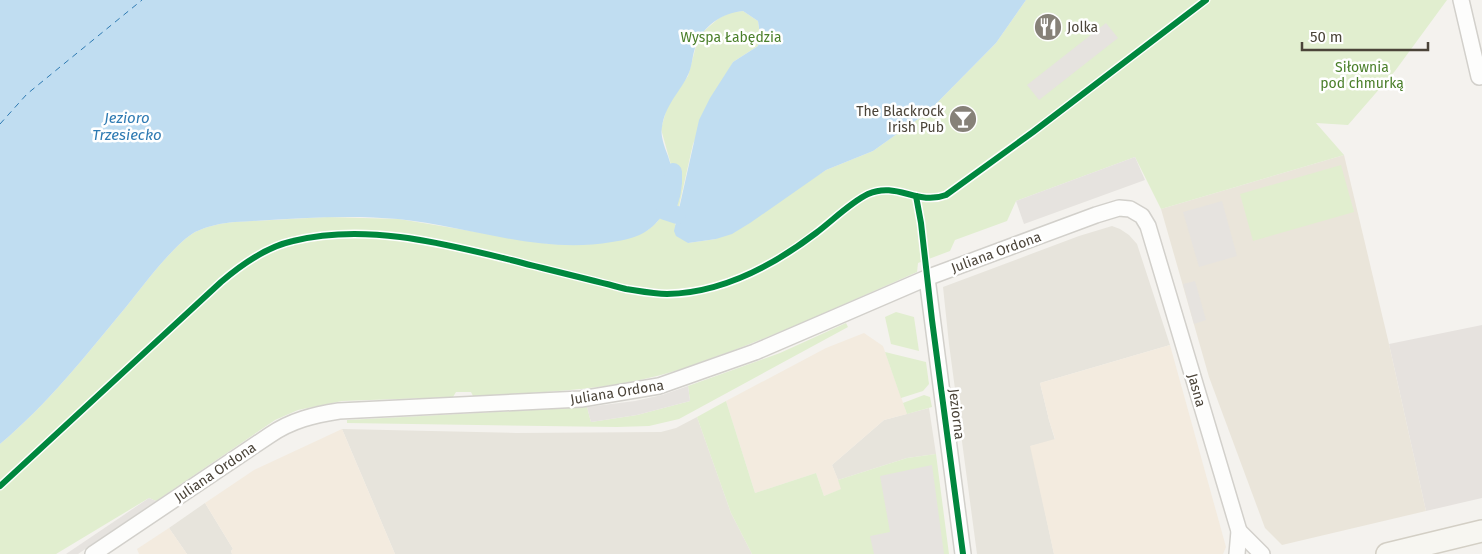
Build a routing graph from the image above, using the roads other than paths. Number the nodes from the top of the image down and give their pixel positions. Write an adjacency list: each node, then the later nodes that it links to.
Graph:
1 (1461, 0): 2 (street)
2 (1479, 77)
3 (1155, 248): 4 (street, Juliana Ordona); 5 (street, Jasna)
4 (927, 278): 7 (street, Juliana Ordona); 8 (street, Jeziorna)
5 (1239, 531): 9 (street, Jasna); 10 (street, Jasna)
6 (1482, 532): 11 (street)
7 (93, 554)
8 (963, 554)
9 (1236, 554)
10 (1262, 554)
11 (1387, 554)

